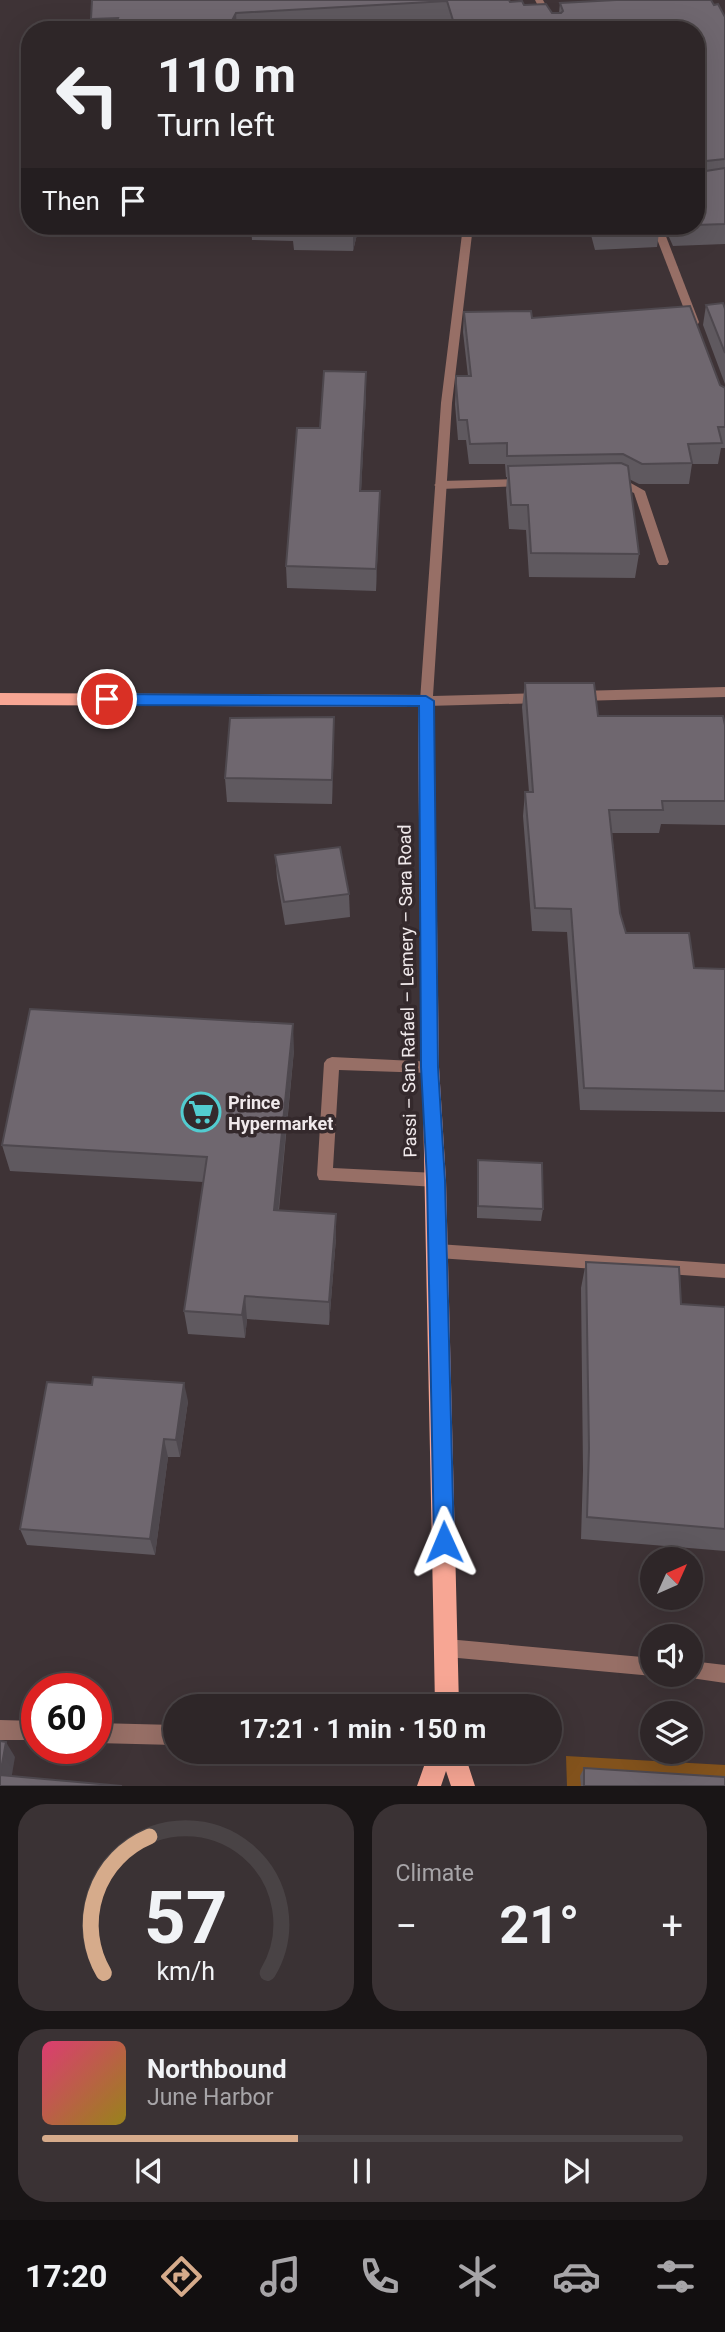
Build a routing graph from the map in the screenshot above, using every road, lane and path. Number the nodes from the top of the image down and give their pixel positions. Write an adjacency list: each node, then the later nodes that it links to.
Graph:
1 (539, 0): 2 (street)
2 (550, 21)
3 (467, 235): 8 (street)
4 (660, 235): 5 (street)
5 (696, 328)
6 (593, 481): 9 (street)
7 (540, 482): 8 (street)
8 (440, 485): 12 (street)
9 (663, 562)
10 (725, 692): 12 (street)
11 (0, 699): 12 (main road)
12 (426, 701): 13 (main road, Passi – San Rafael – Lemery – Sara Road)
13 (430, 1067): 14 (main road, Passi – San Rafael – Lemery – Sara Road); 14 (street)
14 (436, 1180): 15 (main road, Passi – San Rafael – Lemery – Sara Road)
15 (438, 1251): 16 (street); 17 (main road, Passi – San Rafael – Lemery – Sara Road)
16 (725, 1271)
17 (447, 1648): 18 (street); 21 (main road, Passi – San Rafael – Lemery – Sara Road)
18 (640, 1666)
19 (703, 1671): 20 (street)
20 (725, 1674)
21 (447, 1694)
22 (0, 1730): 23 (street)
23 (21, 1731)
24 (112, 1733): 25 (street)
25 (163, 1735)
26 (437, 1764): 28 (main road)
27 (456, 1764): 29 (main road)
28 (429, 1786)
29 (463, 1786)

